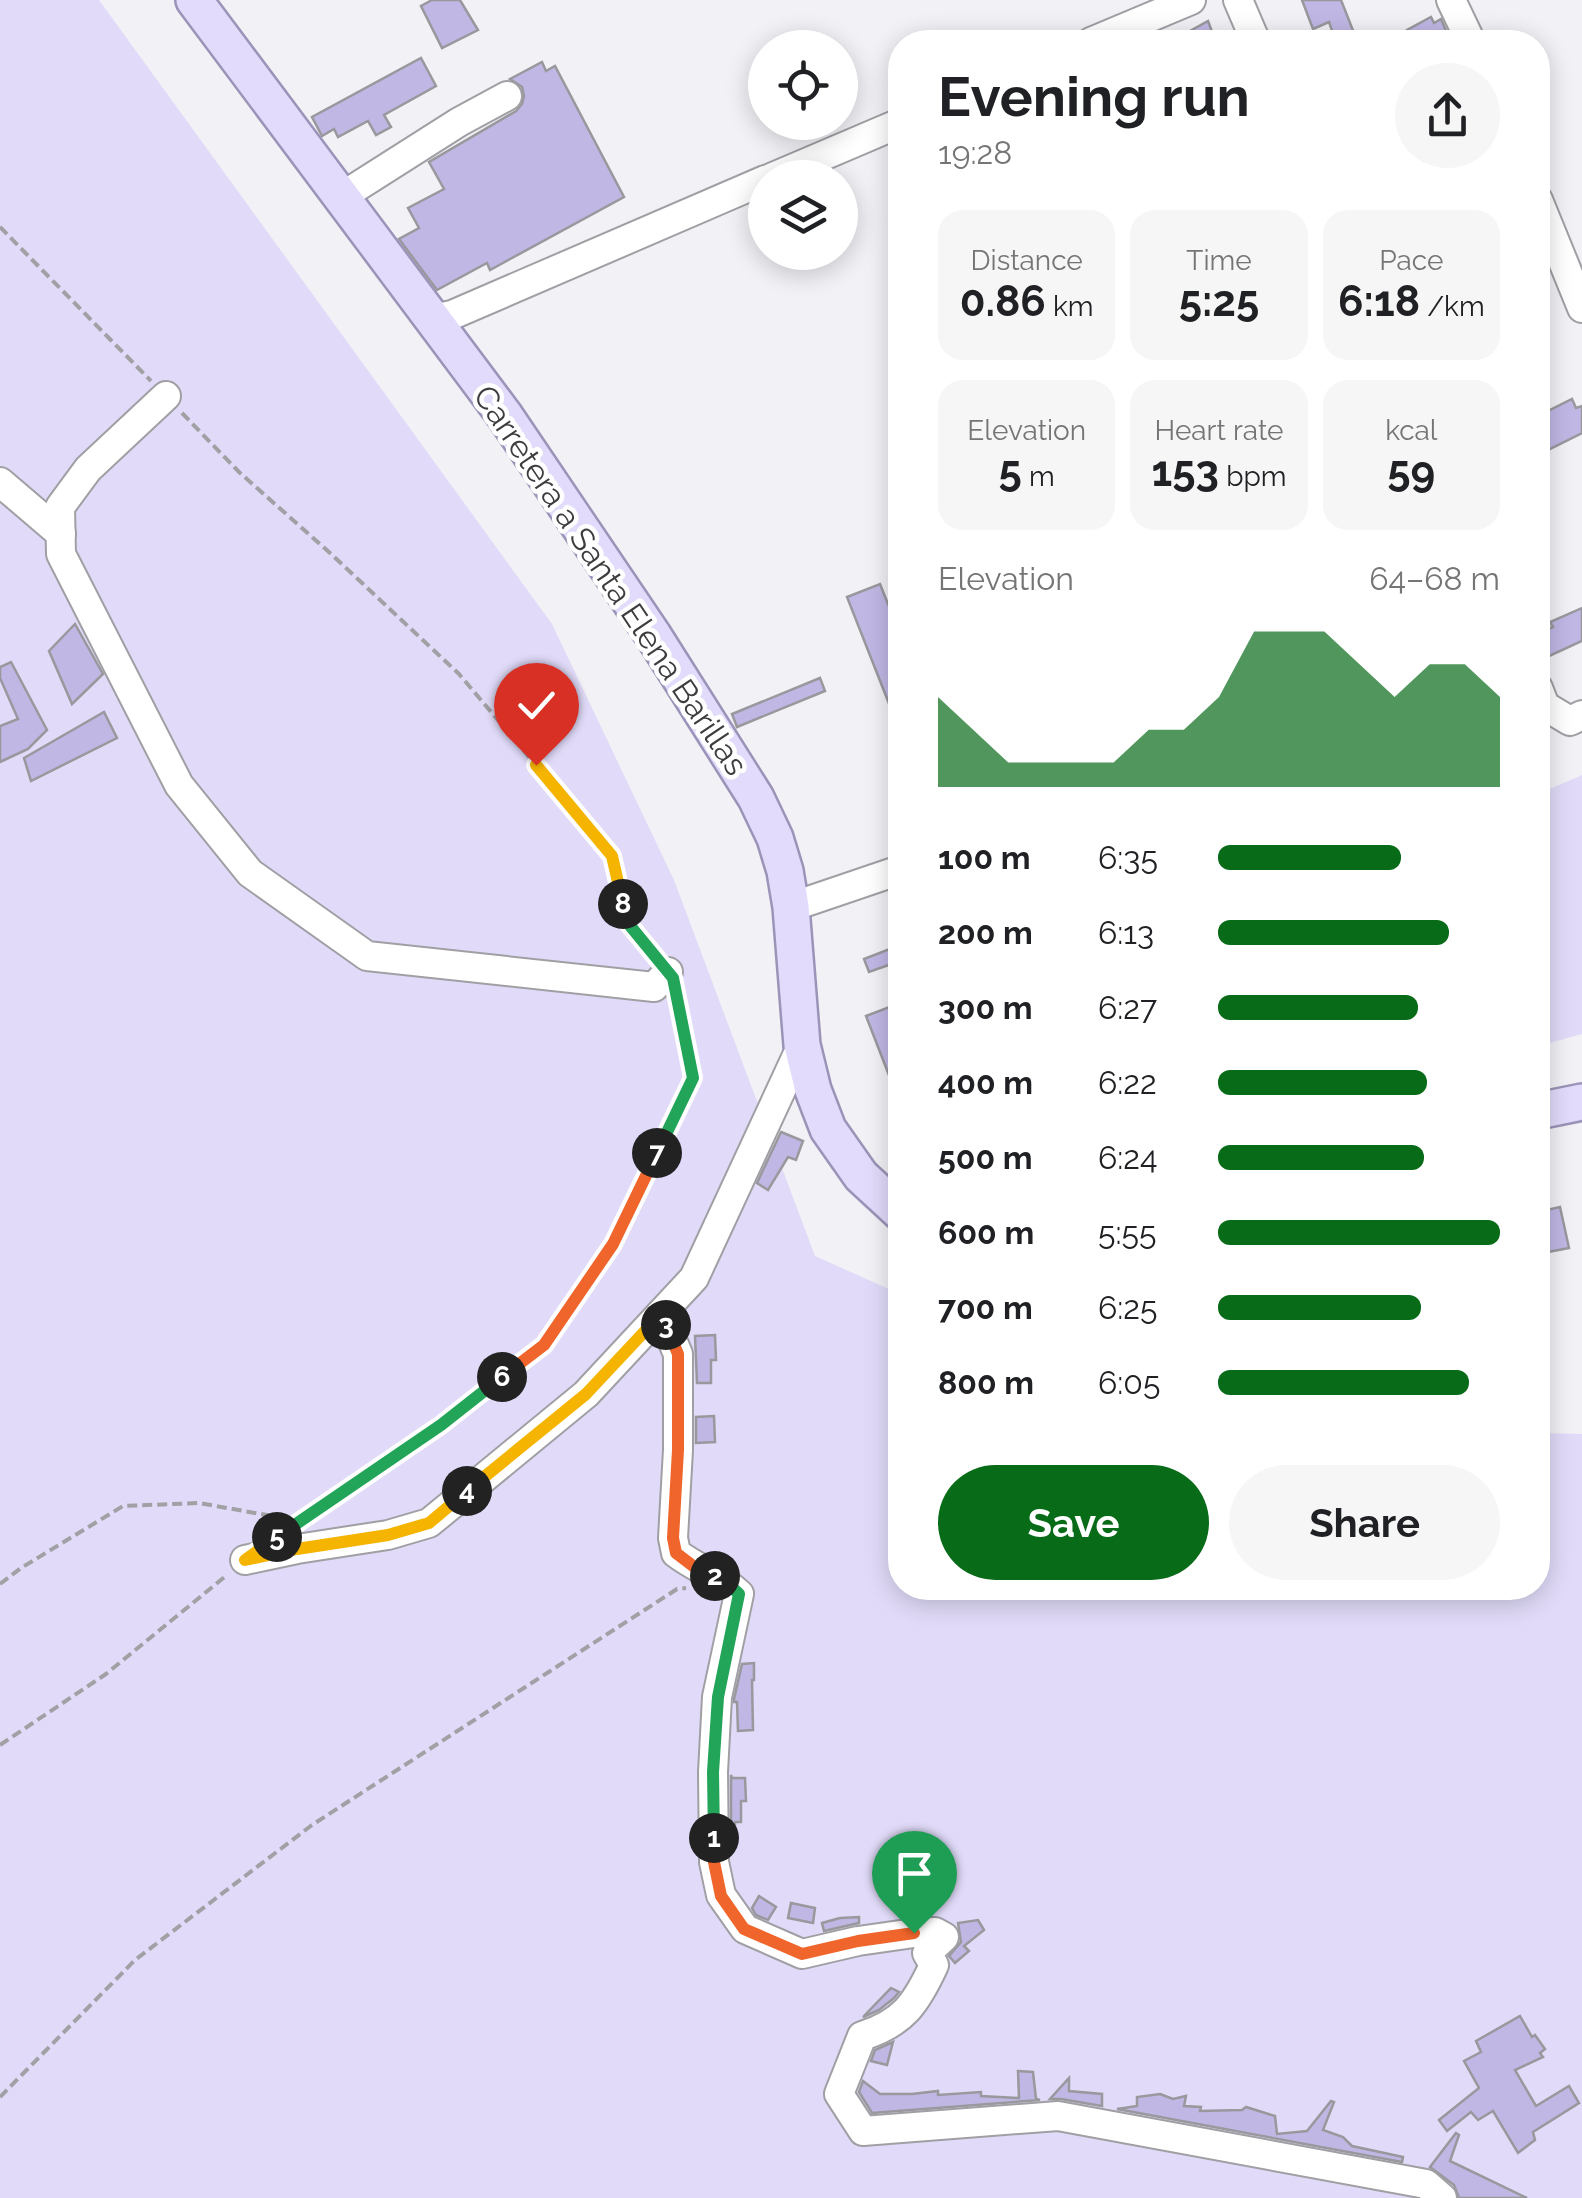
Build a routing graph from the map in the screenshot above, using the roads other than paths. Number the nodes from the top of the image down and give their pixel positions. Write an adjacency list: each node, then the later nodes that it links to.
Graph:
1 (194, 0): 12 (main road, Carretera a Santa Elena Barillas)
2 (1191, 0): 5 (street)
3 (1238, 0): 6 (street)
4 (1450, 0): 7 (street)
5 (1120, 30)
6 (1251, 30)
7 (1465, 30)
8 (507, 96): 12 (street)
9 (888, 128): 10 (street)
10 (813, 160)
11 (748, 188): 15 (street)
12 (341, 197): 15 (main road, Carretera a Santa Elena Barillas)
13 (1550, 229): 14 (street)
14 (1582, 308)
15 (433, 319): 22 (main road, Carretera a Santa Elena Barillas)
16 (166, 396): 18 (street)
17 (0, 482): 18 (street)
18 (61, 534): 23 (street)
19 (1550, 709): 20 (street)
20 (1582, 716)
21 (888, 874): 22 (street)
22 (792, 907): 24 (main road, Carretera a Santa Elena Barillas)
23 (668, 972)
24 (802, 1046): 27 (main road, Carretera a Santa Elena Barillas); 28 (street)
25 (1582, 1102): 26 (main road)
26 (1550, 1109)
27 (888, 1203)
28 (661, 1314): 29 (street); 30 (street)
29 (245, 1560)
30 (1442, 2198)

